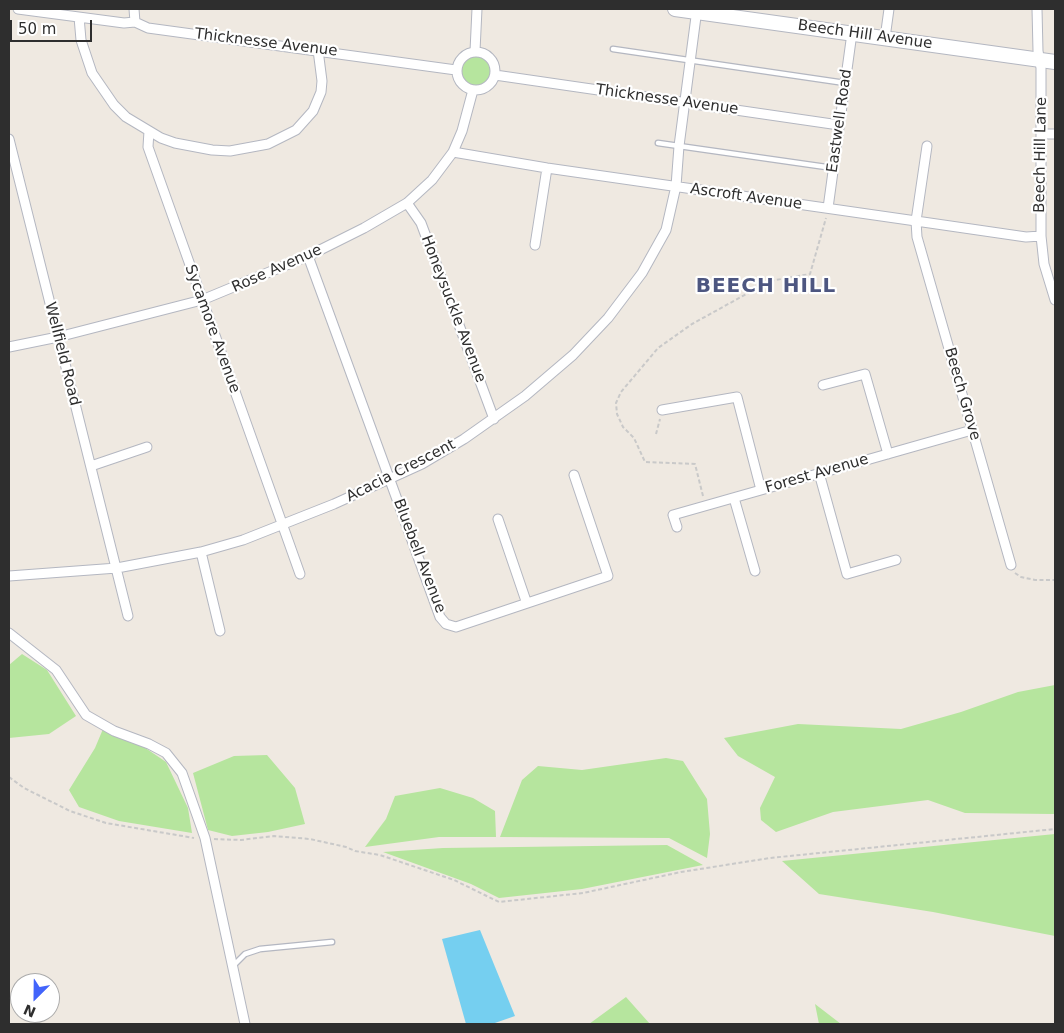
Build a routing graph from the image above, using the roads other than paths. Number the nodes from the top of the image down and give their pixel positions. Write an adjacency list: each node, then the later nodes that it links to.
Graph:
1 (18, 9): 8 (street, Thicknesse Avenue)
2 (134, 9): 9 (street)
3 (477, 9): 14 (street)
4 (675, 9): 7 (street, Beech Hill Avenue)
5 (889, 9): 11 (street)
6 (1037, 9): 15 (street, Beech Hill Lane)
7 (697, 10): 10 (street, Beech Hill Avenue); 16 (street, Acacia Crescent)
8 (79, 17): 9 (street, Thicknesse Avenue); 24 (street)
9 (135, 22): 13 (street, Thicknesse Avenue)
10 (852, 33): 11 (street, Beech Hill Avenue); 20 (street, Eastwell Road)
11 (885, 38): 15 (street, Beech Hill Avenue)
12 (613, 48): 16 (lane)
13 (318, 50): 18 (street, Thicknesse Avenue); 24 (street)
14 (476, 51): 18 (street); 19 (street)
15 (1039, 60): 17 (street, Beech Hill Avenue); 25 (street, Beech Hill Lane)
16 (690, 62): 20 (lane); 22 (street, Acacia Crescent)
17 (1055, 62)
18 (456, 70): 21 (street)
19 (495, 75): 21 (street); 22 (street, Thicknesse Avenue)
20 (845, 83): 23 (street, Eastwell Road)
21 (473, 90): 31 (street, Rose Avenue)
22 (685, 103): 23 (street, Thicknesse Avenue); 29 (street, Acacia Crescent)
23 (839, 125): 33 (street, Eastwell Road)
24 (149, 131): 41 (street, Sycamore Avenue)
25 (1042, 134): 26 (street); 38 (street, Beech Hill Lane)
26 (1055, 134)
27 (9, 139): 43 (street, Wellfield Road)
28 (658, 143): 29 (lane)
29 (679, 146): 33 (lane); 34 (street, Acacia Crescent)
30 (927, 146): 37 (street, Beech Grove)
31 (453, 152): 32 (street, Ascroft Avenue); 35 (street, Rose Avenue)
32 (546, 168): 34 (street, Ascroft Avenue); 39 (street)
33 (833, 168): 36 (street, Eastwell Road)
34 (676, 186): 36 (street, Ascroft Avenue); 47 (street, Acacia Crescent)
35 (407, 203): 40 (street, Rose Avenue); 47 (street, Honeysuckle Avenue)
36 (828, 208): 37 (street, Ascroft Avenue)
37 (916, 222): 38 (street, Ascroft Avenue); 48 (street, Beech Grove)
38 (1041, 236): 42 (street, Beech Hill Lane)
39 (535, 245)
40 (308, 256): 41 (street, Rose Avenue); 54 (street, Bluebell Avenue)
41 (202, 300): 43 (street, Rose Avenue); 58 (street, Sycamore Avenue)
42 (1055, 300)
43 (58, 337): 44 (street, Rose Avenue); 51 (street, Wellfield Road)
44 (9, 346)
45 (823, 386): 50 (street)
46 (662, 410): 55 (street)
47 (494, 418): 54 (street, Acacia Crescent)
48 (972, 430): 50 (street, Forest Avenue); 62 (street, Beech Grove)
49 (147, 447): 51 (street)
50 (888, 454): 52 (street, Forest Avenue)
51 (91, 466): 63 (street, Wellfield Road)
52 (819, 474): 55 (street, Forest Avenue); 61 (street)
53 (574, 475): 67 (street, Bluebell Avenue)
54 (390, 479): 58 (street, Acacia Crescent); 67 (street, Bluebell Avenue)
55 (761, 490): 56 (street, Forest Avenue)
56 (734, 498): 59 (street, Forest Avenue); 64 (street)
57 (498, 519): 67 (street)
58 (283, 525): 60 (street, Acacia Crescent); 65 (street, Sycamore Avenue)
59 (677, 527)
60 (201, 552): 63 (street, Acacia Crescent); 69 (street)
61 (896, 560)
62 (1011, 566)
63 (116, 568): 66 (street, Acacia Crescent); 68 (street, Wellfield Road)
64 (755, 571)
65 (300, 574)
66 (9, 576)
67 (526, 601)
68 (128, 616)
69 (220, 631)
70 (9, 633): 72 (street)
71 (332, 942): 72 (lane)
72 (233, 966): 73 (street)
73 (245, 1024)

